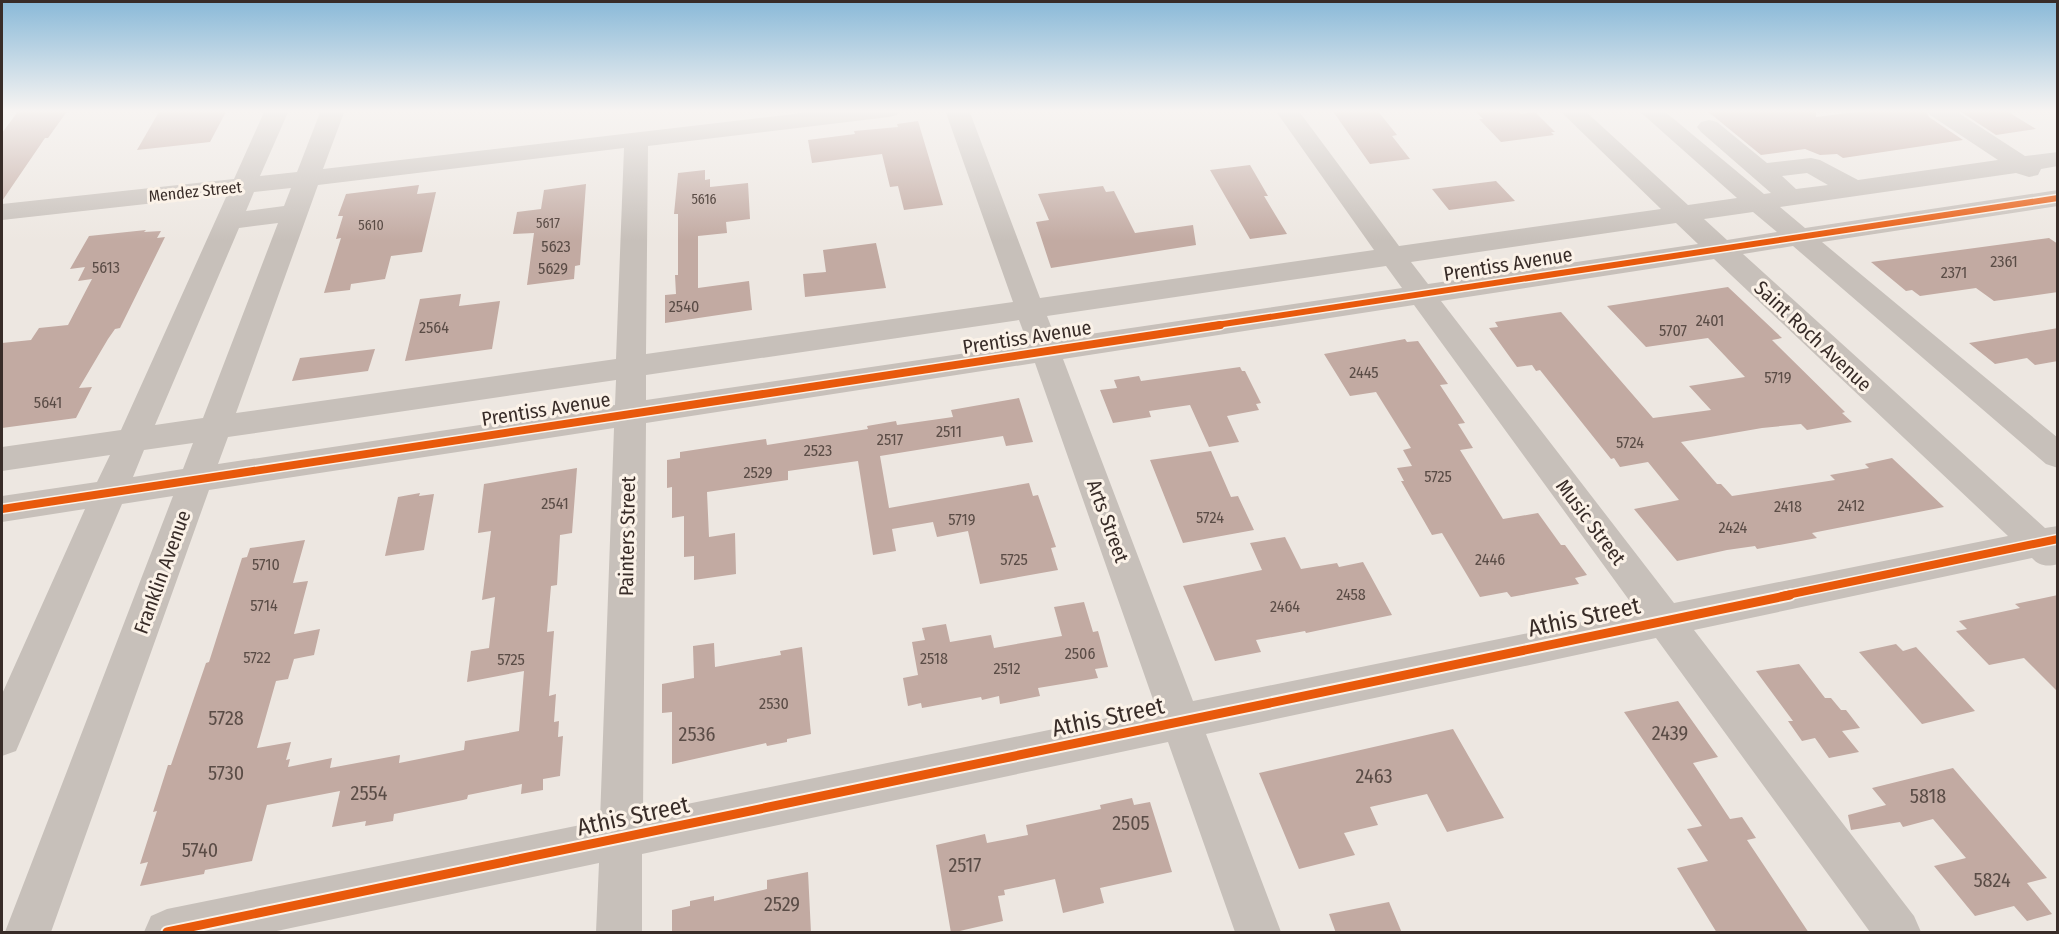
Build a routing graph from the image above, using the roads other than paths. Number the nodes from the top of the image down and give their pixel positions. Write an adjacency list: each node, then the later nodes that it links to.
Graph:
1 (258, 154): 16 (street)
2 (318, 154): 15 (street, Franklin Avenue)
3 (519, 154): 15 (street, Mendez Street)
4 (636, 154): 32 (street, Painters Street)
5 (973, 154): 30 (street, Arts Street)
6 (1318, 154): 28 (street, Music Street)
7 (1617, 154): 24 (street, Saint Roch Avenue)
8 (1700, 154): 12 (street)
9 (1727, 154): 12 (street)
10 (2003, 154): 13 (street)
11 (2058, 159): 13 (street, Prentiss Avenue)
12 (1735, 165): 14 (street); 21 (street)
13 (2020, 165): 17 (street, Prentiss Avenue); 18 (street)
14 (1762, 171): 17 (street); 19 (street)
15 (309, 178): 16 (street, Mendez Street); 23 (street, Franklin Avenue)
16 (244, 186): 22 (street, Mendez Street); 25 (street)
17 (1853, 188): 19 (street, Prentiss Avenue)
18 (2058, 189)
19 (1791, 198): 21 (street, Prentiss Avenue)
20 (2058, 198): 26 (street, Prentiss Avenue)
21 (1758, 203): 24 (street, Prentiss Avenue); 26 (street)
22 (2, 212)
23 (295, 213): 25 (street); 34 (street, Franklin Avenue)
24 (1682, 214): 27 (street, Saint Roch Avenue); 28 (street, Prentiss Avenue)
25 (228, 221): 35 (street)
26 (1799, 237): 27 (street, Prentiss Avenue); 36 (street)
27 (1719, 249): 29 (street, Prentiss Avenue); 41 (street, Saint Roch Avenue)
28 (1393, 257): 29 (street, Music Street); 30 (street, Prentiss Avenue)
29 (1421, 294): 31 (street, Prentiss Avenue); 42 (street, Music Street)
30 (1030, 310): 31 (street, Arts Street); 32 (street, Prentiss Avenue)
31 (1046, 351): 33 (street, Prentiss Avenue); 43 (street, Arts Street)
32 (631, 366): 33 (street, Painters Street); 34 (street, Prentiss Avenue)
33 (630, 413): 38 (street, Prentiss Avenue); 45 (street, Painters Street)
34 (216, 427): 35 (street, Prentiss Avenue); 38 (street, Franklin Avenue)
35 (132, 440): 37 (street, Prentiss Avenue); 39 (street)
36 (2058, 456)
37 (2, 459)
38 (196, 479): 39 (street, Prentiss Avenue); 46 (street, Franklin Avenue)
39 (109, 492): 40 (street, Prentiss Avenue); 44 (street)
40 (2, 509)
41 (2051, 547): 42 (street, Athis Street)
42 (1665, 621): 43 (street, Athis Street); 50 (street, Music Street)
43 (1181, 721): 45 (street, Athis Street); 49 (street, Arts Street)
44 (2, 738)
45 (621, 838): 47 (street, Athis Street); 48 (street, Painters Street)
46 (28, 933)
47 (167, 933)
48 (619, 933)
49 (1258, 933)
50 (1899, 933)

